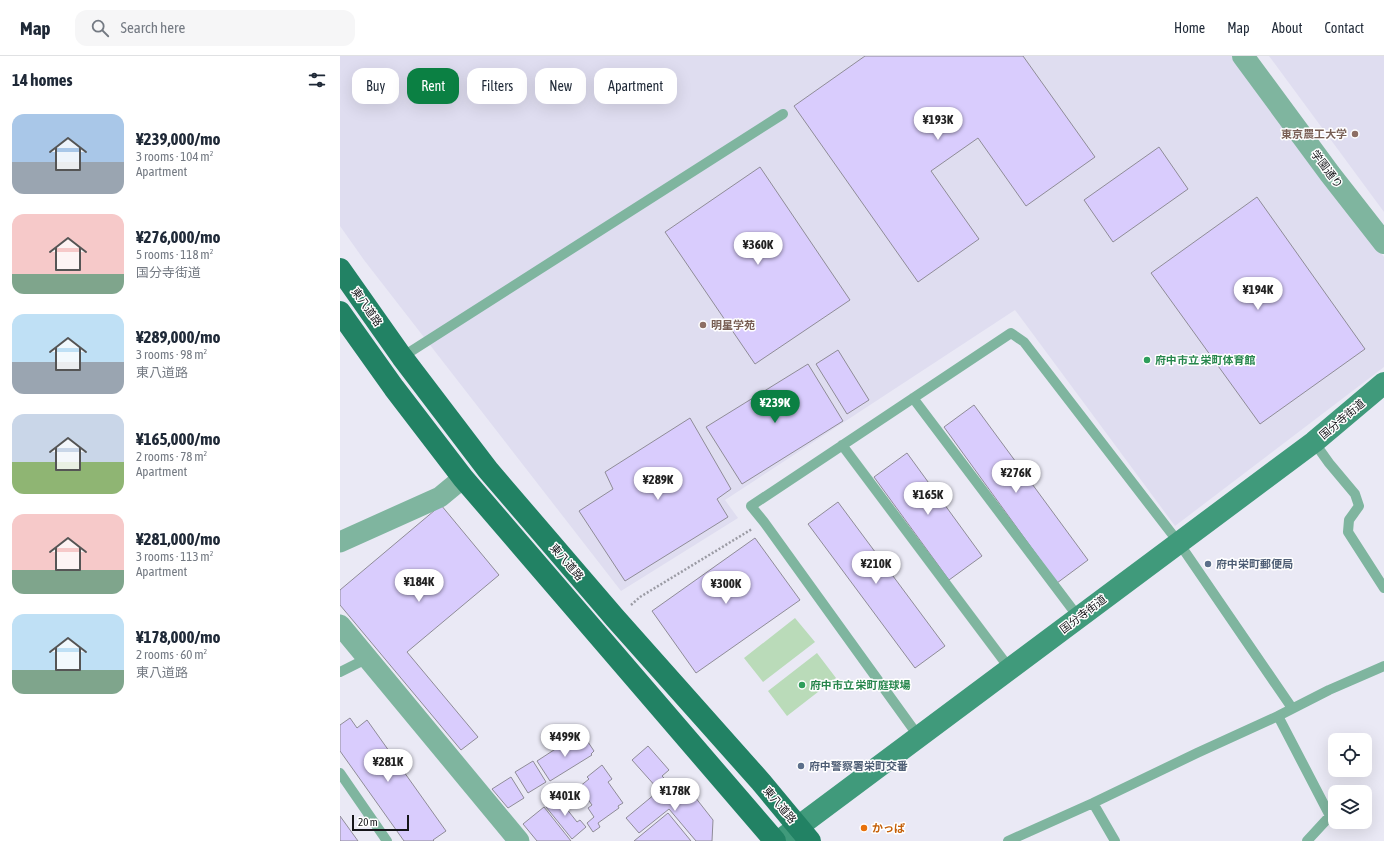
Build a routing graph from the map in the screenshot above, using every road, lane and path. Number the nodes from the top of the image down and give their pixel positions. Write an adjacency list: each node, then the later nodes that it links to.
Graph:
1 (1243, 56): 3 (street, 学園通り)
2 (783, 114): 6 (lane)
3 (1384, 243)
4 (340, 268): 6 (main road, 東八道路)
5 (340, 312): 7 (main road)
6 (402, 357): 7 (main road); 17 (main road, 東八道路)
7 (381, 370): 12 (main road)
8 (1384, 383): 10 (main road, 国分寺街道)
9 (913, 398): 11 (lane); 15 (lane); 18 (lane)
10 (1314, 442): 15 (main road, 国分寺街道); 16 (lane)
11 (842, 445): 13 (lane); 22 (lane)
12 (463, 478): 14 (street); 32 (main road)
13 (764, 522): 17 (path); 26 (lane)
14 (340, 542)
15 (1179, 543): 18 (main road, 国分寺街道); 24 (lane)
16 (1384, 588)
17 (615, 618): 29 (main road, 東八道路)
18 (1078, 618): 22 (main road, 国分寺街道)
19 (340, 625): 20 (street)
20 (368, 658): 23 (lane); 30 (street)
21 (1384, 666): 24 (lane)
22 (1010, 669): 26 (main road, 国分寺街道)
23 (340, 672)
24 (1292, 708): 25 (lane)
25 (1278, 716): 28 (lane); 36 (lane)
26 (919, 737): 29 (main road, 国分寺街道)
27 (340, 773): 31 (lane)
28 (1093, 803): 34 (lane); 35 (lane)
29 (804, 834): 33 (main road, 国分寺街道)
30 (513, 840)
31 (387, 841)
32 (775, 841)
33 (779, 841)
34 (1008, 841)
35 (1115, 841)
36 (1307, 841)

